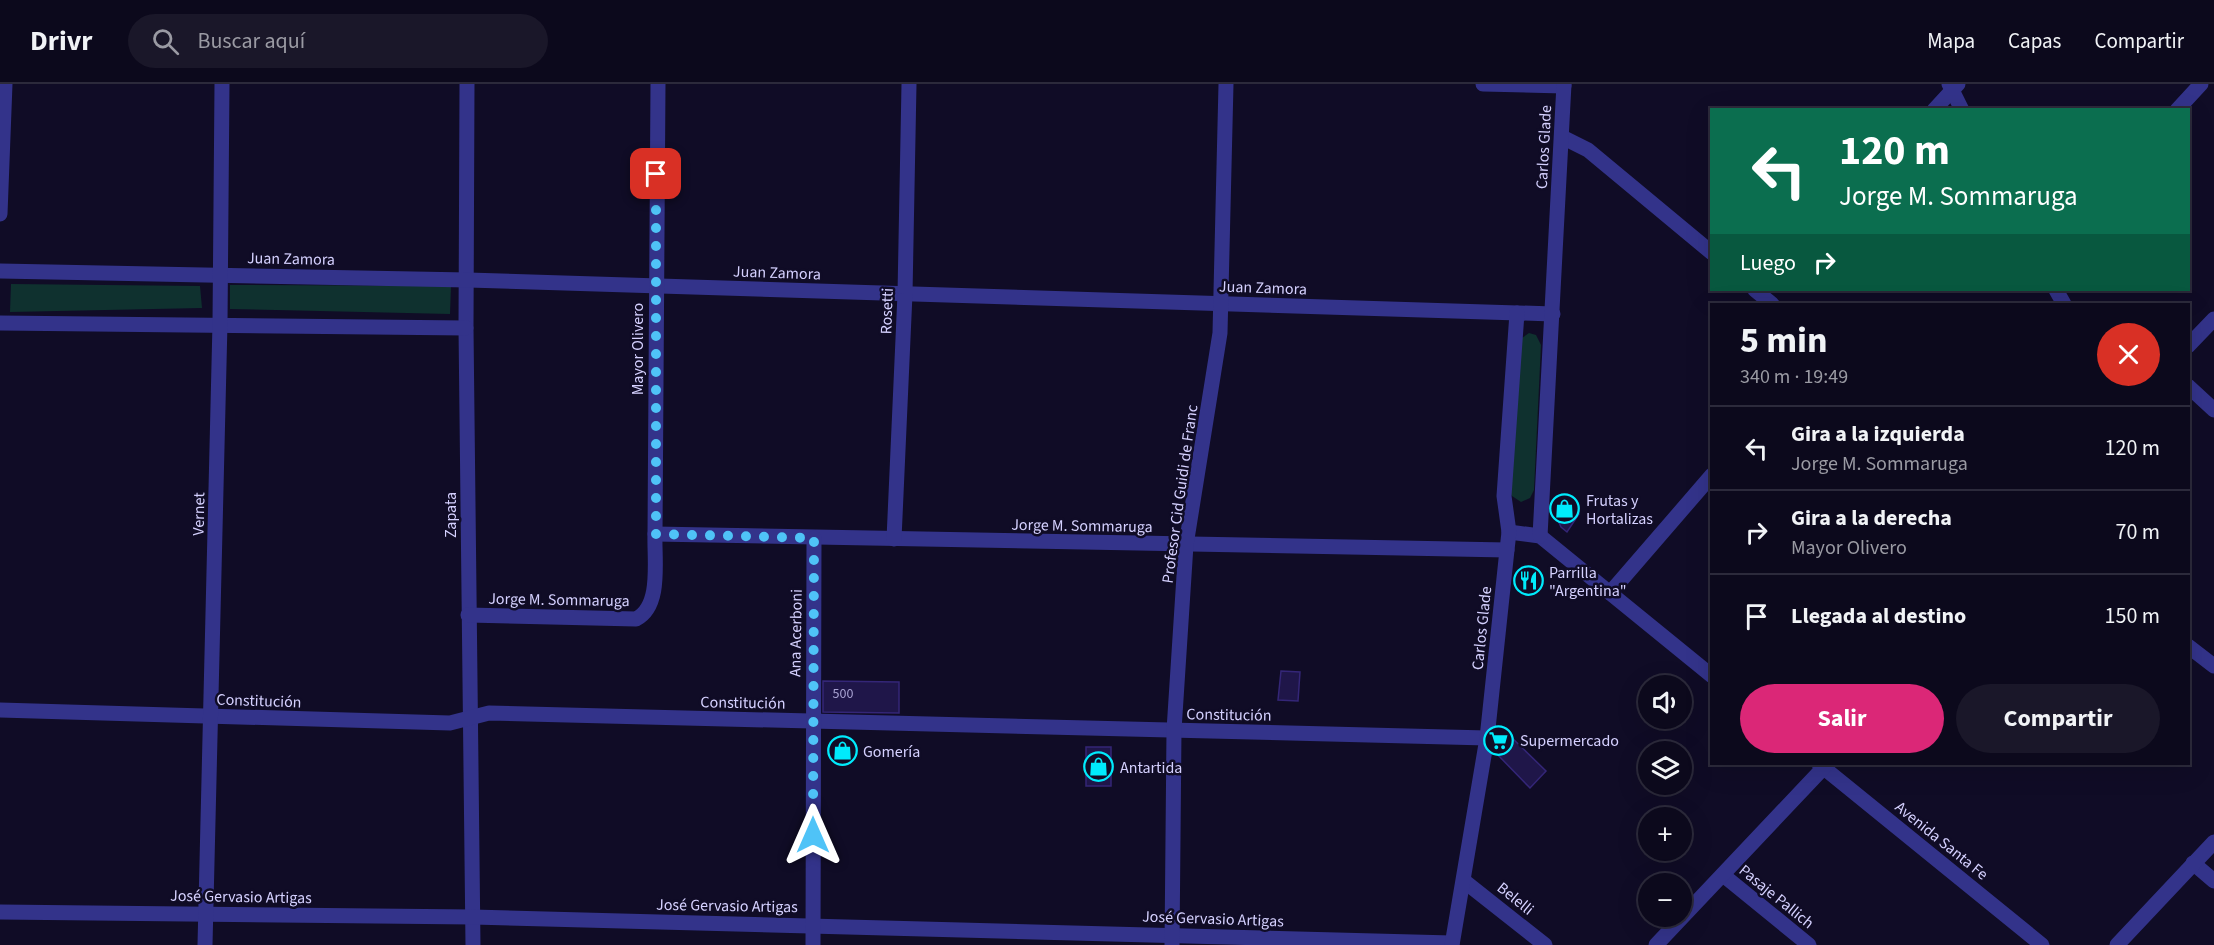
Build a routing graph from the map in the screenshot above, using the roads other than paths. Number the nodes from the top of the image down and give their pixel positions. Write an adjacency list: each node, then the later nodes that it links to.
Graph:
1 (5, 84): 15 (street)
2 (222, 84): 18 (street, Vernet)
3 (467, 84): 19 (street, Zapata)
4 (658, 84): 20 (street, Mayor Olivero)
5 (909, 84): 21 (street, Rosetti)
6 (1226, 84): 22 (street, Profesor Cid Guidi de Franc)
7 (1484, 84): 9 (street)
8 (2201, 84): 13 (street)
9 (1564, 85): 14 (street, Carlos Glade)
10 (1953, 86): 11 (street); 12 (street)
11 (1936, 108)
12 (1961, 108)
13 (2179, 108)
14 (1562, 136): 16 (street); 24 (street, Carlos Glade)
15 (0, 214)
16 (1710, 251)
17 (0, 271): 18 (street, Juan Zamora)
18 (220, 274): 19 (street, Juan Zamora); 27 (street, Vernet)
19 (468, 280): 20 (street, Juan Zamora); 28 (street, Zapata)
20 (655, 286): 21 (street, Juan Zamora); 34 (street, Mayor Olivero)
21 (905, 294): 22 (street, Juan Zamora); 37 (street, Rosetti)
22 (1221, 303): 23 (street, Juan Zamora); 38 (street, Profesor Cid Guidi de Franc)
23 (1517, 313): 24 (street, Juan Zamora); 33 (street, Carlos Glade)
24 (1553, 314): 35 (street, Carlos Glade)
25 (2214, 319): 29 (street)
26 (0, 323): 27 (street)
27 (220, 323): 28 (street); 47 (street, Vernet)
28 (466, 328): 42 (street, Zapata)
29 (2190, 344)
30 (2190, 388): 31 (street)
31 (2214, 410)
32 (1710, 478): 40 (street)
33 (1509, 532): 35 (street); 39 (street, Carlos Glade)
34 (656, 534): 36 (street, Jorge M. Sommaruga); 41 (street, Mayor Olivero)
35 (1540, 536): 40 (street)
36 (814, 538): 37 (street, Jorge M. Sommaruga); 49 (street, Ana Acerboni)
37 (894, 538): 38 (street, Jorge M. Sommaruga)
38 (1186, 545): 39 (street, Jorge M. Sommaruga); 50 (street, Profesor Cid Guidi de Franc)
39 (1508, 550): 51 (street, Carlos Glade)
40 (1610, 593): 45 (street)
41 (647, 614): 42 (street, Jorge M. Sommaruga)
42 (468, 615): 48 (street, Zapata)
43 (2190, 648): 44 (street)
44 (2214, 666)
45 (1710, 674)
46 (0, 710): 47 (street, Constitución)
47 (212, 716): 48 (street, Constitución); 59 (street, Vernet)
48 (472, 719): 49 (street, Constitución); 60 (street, Zapata)
49 (812, 721): 50 (street, Constitución); 61 (street, Ana Acerboni)
50 (1174, 730): 51 (street, Constitución); 62 (street, Profesor Cid Guidi de Franc)
51 (1487, 738): 57 (street, Carlos Glade)
52 (1824, 765): 55 (street); 70 (street, Avenida Santa Fe)
53 (2214, 842): 54 (street)
54 (2193, 864): 56 (street); 71 (street)
55 (1723, 876): 68 (street); 69 (street, Pasaje Pallich)
56 (2214, 880)
57 (1464, 881): 63 (street, Carlos Glade); 67 (street, Belelli)
58 (0, 912): 59 (street, José Gervasio Artigas)
59 (206, 913): 60 (street, José Gervasio Artigas); 64 (street, Vernet)
60 (473, 917): 61 (street, José Gervasio Artigas); 65 (street, Zapata)
61 (813, 926): 62 (street, José Gervasio Artigas); 66 (street, Ana Acerboni)
62 (1172, 940): 63 (street, José Gervasio Artigas)
63 (1452, 944)
64 (205, 945)
65 (473, 945)
66 (813, 945)
67 (1545, 945)
68 (1656, 945)
69 (1809, 945)
70 (2042, 945)
71 (2117, 945)

